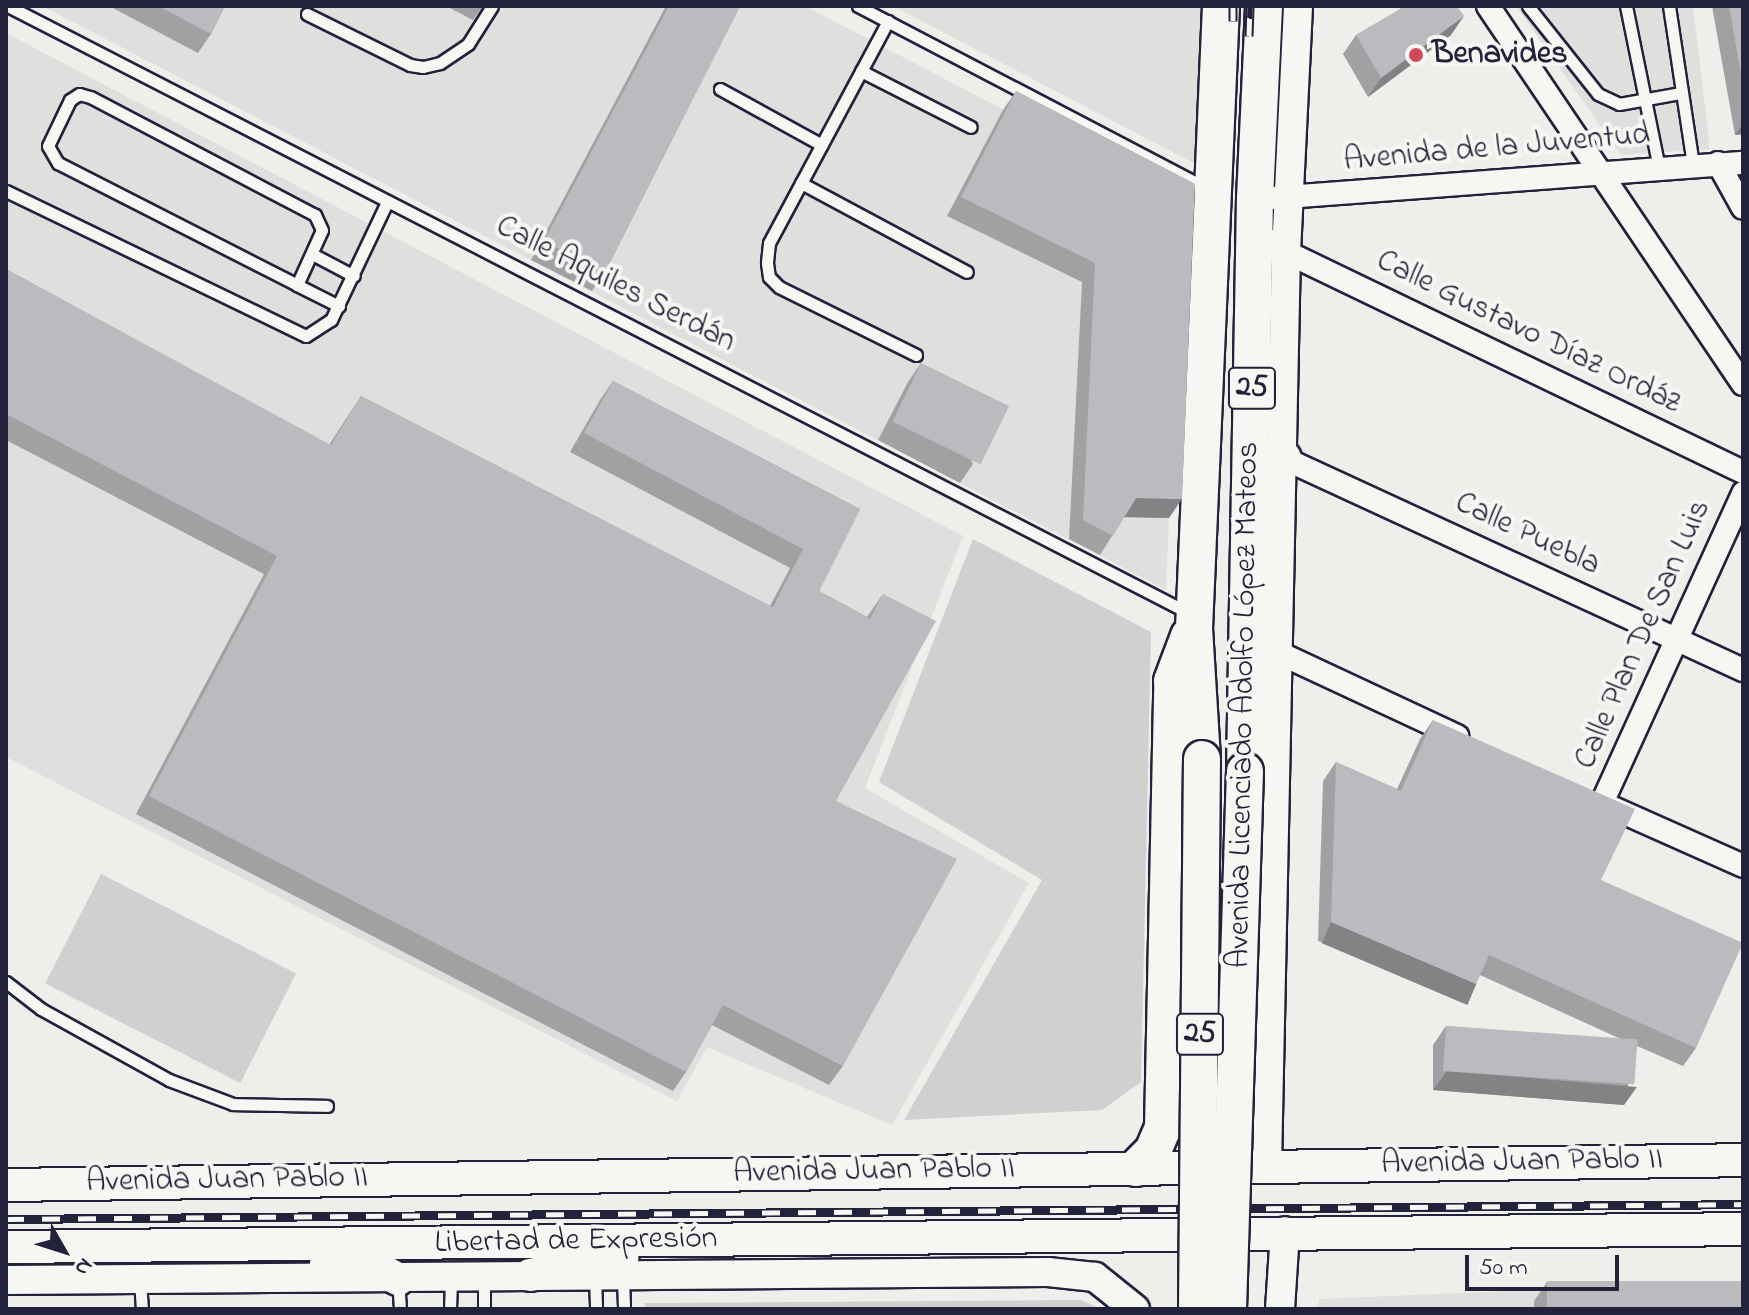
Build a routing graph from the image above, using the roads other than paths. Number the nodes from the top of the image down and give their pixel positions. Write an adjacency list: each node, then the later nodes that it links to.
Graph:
1 (8, 6): 28 (lane, Calle Aquiles Serdán)
2 (492, 6): 11 (lane)
3 (858, 6): 12 (lane)
4 (1221, 6): 26 (main road, Avenida Licenciado Adolfo López Mateos / 25)
5 (1264, 6): 27 (main road, Avenida Licenciado Adolfo López Mateos / 25)
6 (1298, 6): 27 (street)
7 (1488, 6): 23 (street)
8 (1528, 6): 16 (lane)
9 (1626, 6): 16 (lane)
10 (1669, 6): 15 (lane)
11 (307, 14)
12 (888, 21): 13 (lane); 26 (lane)
13 (861, 71): 17 (lane); 18 (lane)
14 (720, 89): 18 (lane)
15 (1681, 93): 16 (lane); 21 (lane)
16 (1643, 101): 22 (lane)
17 (971, 127)
18 (822, 145): 24 (lane)
19 (1718, 163): 20 (street, Avenida de la Juventud); 21 (street, Avenida de la Juventud); 29 (street)
20 (1743, 163)
21 (1693, 165): 22 (street, Avenida de la Juventud)
22 (1659, 168): 23 (street, Avenida de la Juventud)
23 (1604, 172): 27 (street, Avenida de la Juventud); 37 (street)
24 (801, 183): 32 (lane); 36 (lane)
25 (6, 191): 35 (lane)
26 (1216, 193): 42 (main road, Avenida Licenciado Adolfo López Mateos / 25)
27 (1272, 198): 30 (street); 41 (main road, Avenida Licenciado Adolfo López Mateos / 25)
28 (386, 204): 33 (lane); 42 (lane, Calle Aquiles Serdán)
29 (1743, 208)
30 (1286, 252): 38 (street); 39 (street, Calle Gustavo Díaz Ordáz)
31 (312, 254): 33 (lane); 34 (lane); 34 (lane)
32 (967, 272)
33 (354, 276): 35 (lane)
34 (297, 285): 35 (lane)
35 (339, 306)
36 (916, 355)
37 (1743, 384)
38 (1283, 458): 41 (main road); 43 (street, Calle Puebla); 44 (street)
39 (1743, 472)
40 (1743, 493): 43 (street, Calle Plan De San Luis)
41 (1251, 526): 78 (main road, Avenida Licenciado Adolfo López Mateos / 25, bridge)
42 (1194, 623): 52 (main road); 77 (main road, Avenida Licenciado Adolfo López Mateos / 25, bridge)
43 (1677, 640): 45 (street, Calle Puebla); 48 (street, Calle Plan De San Luis)
44 (1277, 652): 46 (street); 53 (street)
45 (1743, 670)
46 (1475, 744)
47 (1574, 790): 48 (street)
48 (1602, 803): 49 (street)
49 (1743, 866)
50 (6, 982): 51 (lane)
51 (327, 1106)
52 (1165, 1106): 53 (street); 56 (main road)
53 (1270, 1111): 55 (street)
54 (1743, 1160): 55 (main road, Avenida Juan Pablo II)
55 (1267, 1166): 56 (main road, Avenida Juan Pablo II)
56 (1136, 1168): 57 (main road, Avenida Juan Pablo II)
57 (6, 1185)
58 (1743, 1229): 59 (main road, Avenida Juan Pablo II)
59 (1285, 1231): 60 (main road, Avenida Juan Pablo II); 79 (street)
60 (711, 1243): 61 (main road, Avenida Juan Pablo II); 64 (main road)
61 (185, 1245): 62 (main road, Avenida Juan Pablo II); 70 (main road)
62 (6, 1247)
63 (484, 1275): 64 (street, Libertad de Expresión); 66 (street, Libertad de Expresión); 73 (lane)
64 (530, 1275): 67 (street, Libertad de Expresión)
65 (623, 1275): 67 (street, Libertad de Expresión); 75 (lane); 76 (street, Libertad de Expresión)
66 (451, 1276): 70 (street, Libertad de Expresión); 72 (lane)
67 (595, 1276): 74 (lane)
68 (6, 1280): 69 (street, Libertad de Expresión)
69 (140, 1280): 70 (street, Libertad de Expresión); 71 (lane)
70 (399, 1294)
71 (142, 1309)
72 (450, 1309)
73 (484, 1309)
74 (596, 1309)
75 (624, 1309)
76 (1135, 1309)
77 (1197, 1309)
78 (1228, 1309)
79 (1280, 1309)

